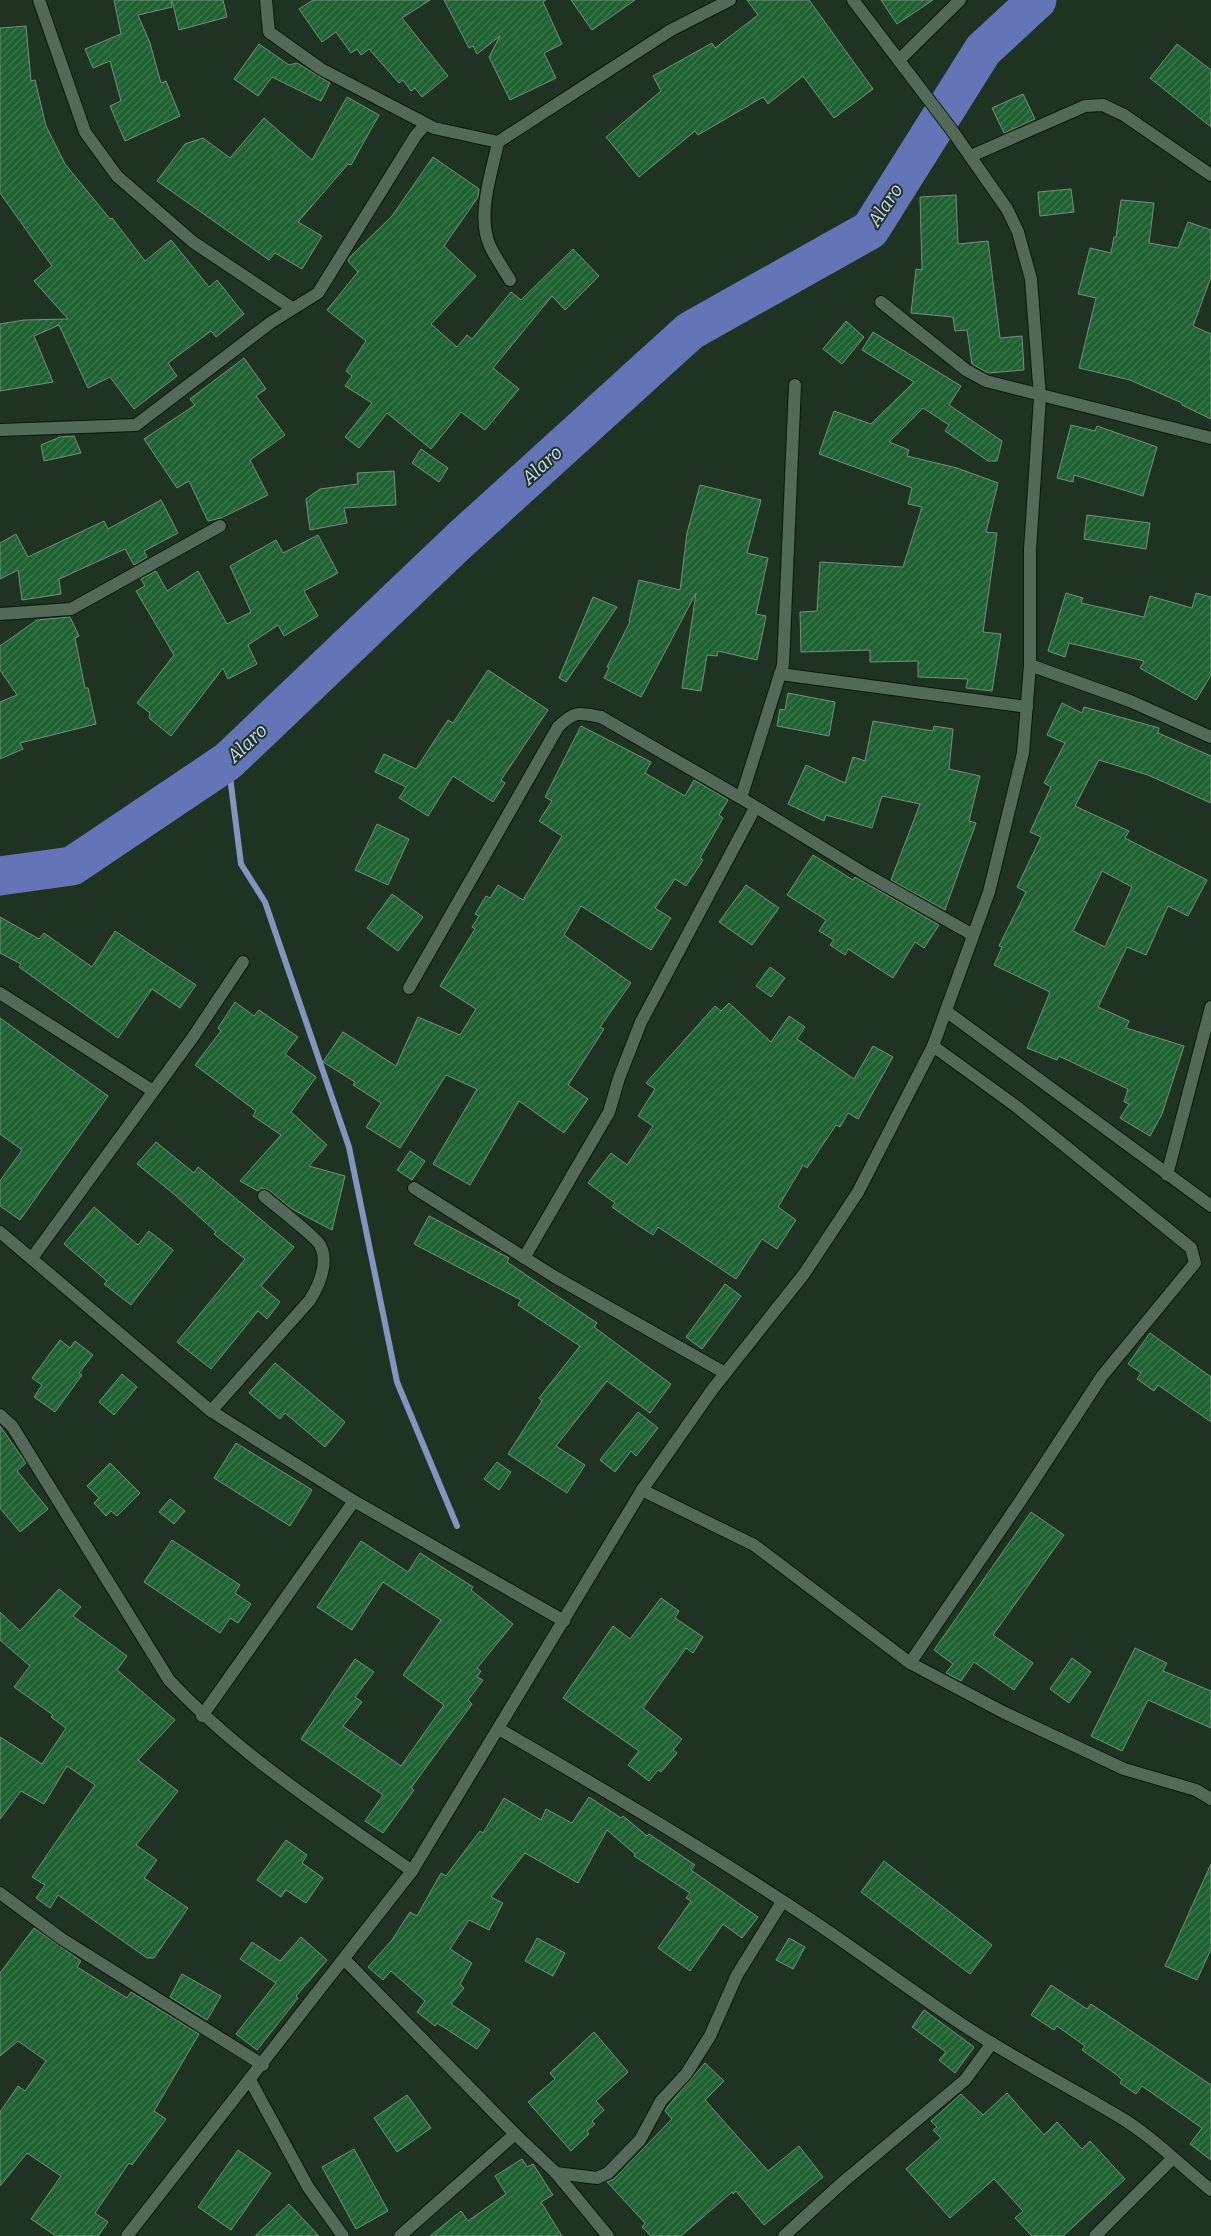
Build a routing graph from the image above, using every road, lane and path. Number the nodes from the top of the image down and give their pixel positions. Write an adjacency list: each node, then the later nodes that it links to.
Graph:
1 (39, 0): 13 (street)
2 (266, 0): 7 (street)
3 (730, 0): 8 (street)
4 (853, 0): 6 (street)
5 (960, 0): 6 (street)
6 (899, 60): 9 (street)
7 (426, 124): 8 (street); 13 (street)
8 (498, 142): 11 (street)
9 (970, 156): 10 (street); 15 (street)
10 (1211, 175)
11 (510, 280)
12 (881, 302): 15 (street)
13 (292, 308): 16 (street)
14 (795, 386): 21 (street)
15 (1040, 397): 17 (street); 20 (street)
16 (0, 430)
17 (1211, 438)
18 (220, 526): 19 (street)
19 (0, 614)
20 (1030, 664): 22 (street); 23 (street)
21 (780, 674): 22 (street); 24 (street)
22 (1027, 707): 26 (street)
23 (1211, 737)
24 (741, 798): 25 (street); 28 (street)
25 (755, 808): 26 (street); 40 (street)
26 (974, 935): 31 (street)
27 (243, 962): 33 (street)
28 (409, 988)
29 (0, 993): 33 (street)
30 (1211, 1007): 34 (street)
31 (946, 1011): 32 (street); 34 (street)
32 (933, 1046): 41 (street); 47 (street)
33 (153, 1091): 39 (street)
34 (1167, 1175): 37 (street)
35 (414, 1188): 40 (street)
36 (264, 1196): 42 (street)
37 (1211, 1206)
38 (0, 1232): 39 (street)
39 (32, 1258): 42 (street)
40 (524, 1258): 41 (street)
41 (725, 1373): 44 (street)
42 (210, 1411): 45 (street)
43 (0, 1415): 48 (street)
44 (642, 1490): 46 (street); 47 (street)
45 (354, 1501): 46 (street); 48 (street)
46 (564, 1621): 49 (street)
47 (910, 1662): 50 (street)
48 (202, 1716): 51 (street)
49 (499, 1729): 51 (street); 53 (street)
50 (1211, 1799)
51 (412, 1871): 54 (street)
52 (0, 1893): 56 (street)
53 (782, 1902): 55 (street); 60 (street)
54 (344, 1959): 56 (street); 58 (street)
55 (992, 2043): 59 (street); 66 (street)
56 (263, 2065): 57 (street)
57 (250, 2080): 62 (street); 63 (street)
58 (515, 2134): 60 (street); 64 (street)
59 (1172, 2159): 61 (street); 67 (street)
60 (556, 2173): 65 (street)
61 (1211, 2190)
62 (127, 2236)
63 (343, 2236)
64 (400, 2236)
65 (608, 2236)
66 (784, 2236)
67 (1095, 2236)

